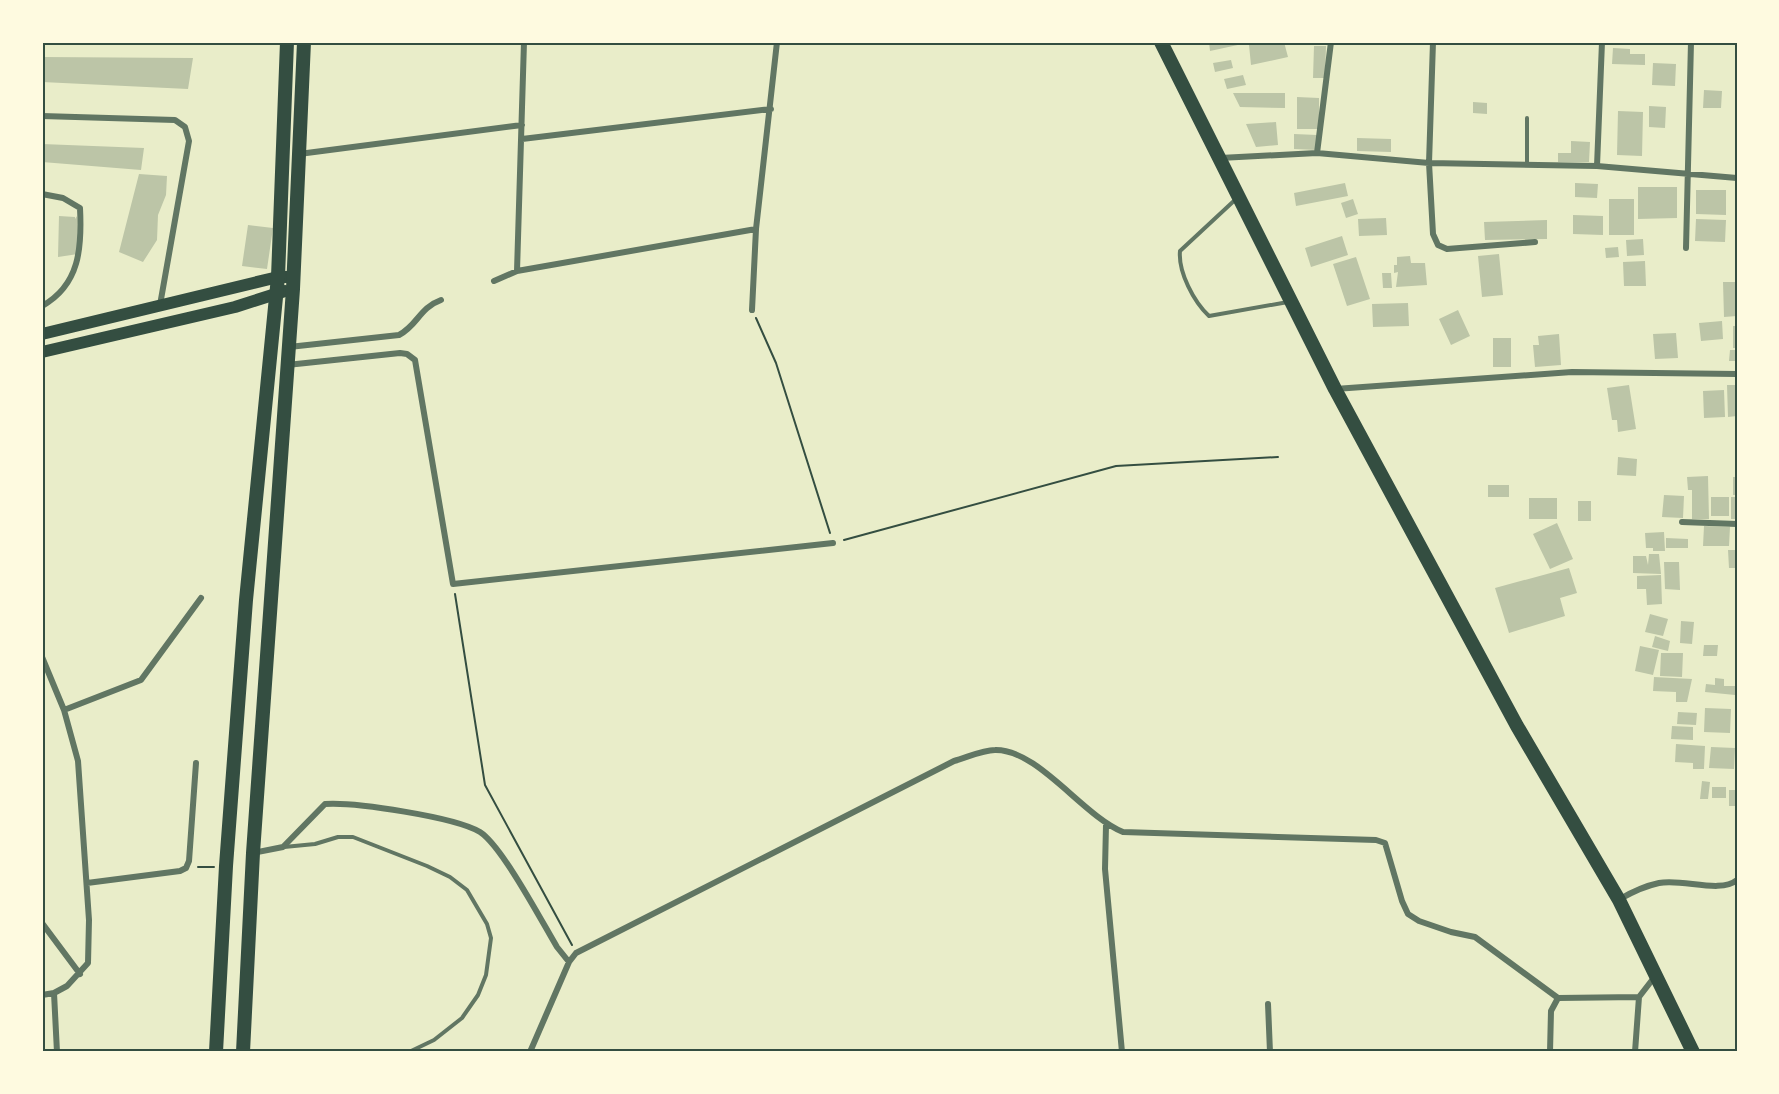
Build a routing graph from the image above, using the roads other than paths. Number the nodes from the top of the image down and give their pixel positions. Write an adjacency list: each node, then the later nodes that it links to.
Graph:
1 (287, 42): 29 (main road)
2 (304, 42): 16 (main road)
3 (524, 42): 13 (street)
4 (777, 42): 10 (street)
5 (1161, 42): 17 (main road)
6 (1331, 42): 15 (street)
7 (1433, 42): 18 (street)
8 (1602, 42): 20 (street)
9 (1691, 42): 21 (street)
10 (771, 109): 14 (street); 25 (street)
11 (42, 116): 36 (street)
12 (1527, 118): 19 (lane)
13 (522, 125): 14 (street); 16 (street)
14 (522, 139): 28 (street)
15 (1317, 153): 17 (street); 18 (street)
16 (298, 154): 31 (main road)
17 (1219, 158): 24 (main road)
18 (1429, 163): 19 (street); 26 (street)
19 (1527, 166): 20 (street)
20 (1597, 166): 21 (street)
21 (1688, 175): 22 (street); 27 (street)
22 (1737, 178)
23 (42, 194): 35 (street)
24 (1239, 197): 34 (main road); 34 (lane)
25 (756, 229): 28 (street); 37 (street)
26 (1535, 242)
27 (1686, 248)
28 (517, 271): 30 (street)
29 (278, 278): 31 (main road); 32 (main road); 36 (main road)
30 (494, 282)
31 (293, 283): 32 (main road); 39 (main road)
32 (276, 293): 40 (main road); 67 (main road)
33 (441, 300): 39 (street)
34 (1291, 301): 43 (main road)
35 (42, 306)
36 (159, 307): 38 (main road)
37 (752, 310)
38 (42, 334)
39 (288, 347): 41 (main road)
40 (42, 352)
41 (287, 365): 46 (street); 53 (main road)
42 (1737, 374): 43 (street)
43 (1335, 389): 56 (main road)
44 (1682, 522): 45 (street)
45 (1737, 524)
46 (833, 543)
47 (201, 598): 49 (street)
48 (42, 657): 49 (street)
49 (64, 710): 55 (street)
50 (196, 763): 55 (street)
51 (1106, 825): 58 (street); 64 (street); 71 (street)
52 (283, 847): 53 (street); 58 (street); 69 (lane)
53 (253, 853): 68 (main road)
54 (1737, 880): 56 (street)
55 (87, 883): 59 (street)
56 (1619, 900): 60 (main road)
57 (42, 923): 59 (street)
58 (569, 962): 70 (street)
59 (80, 974): 61 (street)
60 (1656, 974): 63 (street); 75 (main road)
61 (54, 993): 62 (street); 66 (street)
62 (42, 995)
63 (1639, 997): 64 (street); 74 (street)
64 (1558, 998): 73 (street)
65 (1268, 1004): 72 (street)
66 (57, 1052)
67 (216, 1052)
68 (243, 1052)
69 (409, 1052)
70 (530, 1052)
71 (1122, 1052)
72 (1270, 1052)
73 (1550, 1052)
74 (1635, 1052)
75 (1693, 1052)

